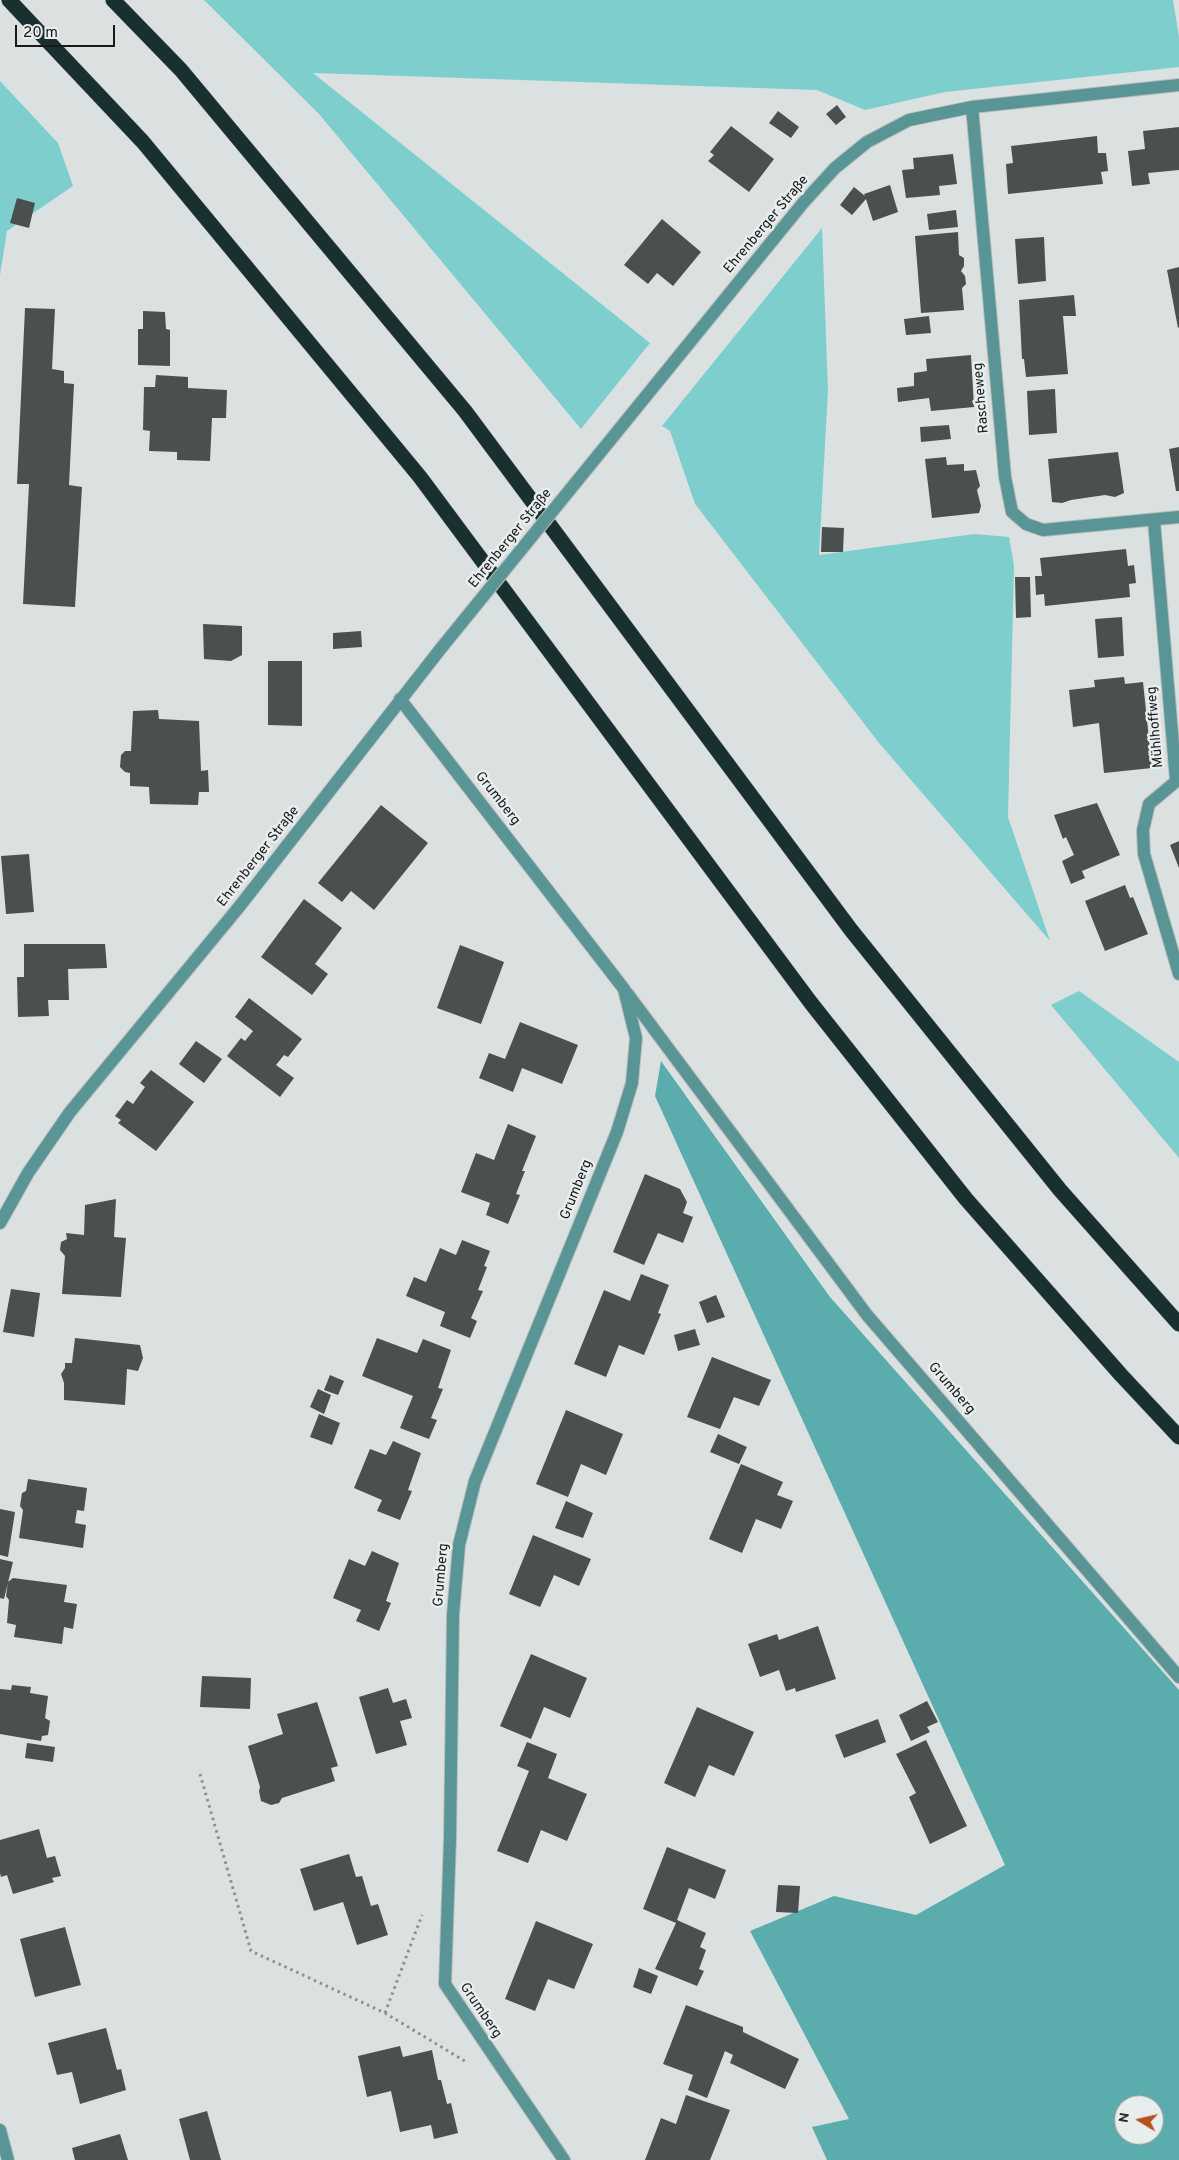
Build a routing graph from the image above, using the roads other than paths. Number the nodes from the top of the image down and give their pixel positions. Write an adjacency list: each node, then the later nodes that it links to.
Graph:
1 (9, 0): 13 (highway)
2 (112, 0): 12 (highway)
3 (1179, 85): 4 (street, Ehrenberger Straße)
4 (972, 107): 6 (street, Rascheweg); 7 (street, Ehrenberger Straße, bridge)
5 (1179, 517): 6 (street, Rascheweg)
6 (1154, 521): 8 (street, Mühlhoffweg)
7 (400, 699): 10 (street, Grumberg); 11 (street, Ehrenberger Straße)
8 (1177, 779): 9 (street, Mühlhoffweg)
9 (1179, 974)
10 (624, 989): 14 (street, Grumberg); 17 (street, Grumberg)
11 (0, 1223)
12 (1179, 1324)
13 (1179, 1436)
14 (1179, 1677)
15 (0, 2130): 16 (street)
16 (8, 2160)
17 (564, 2160)

